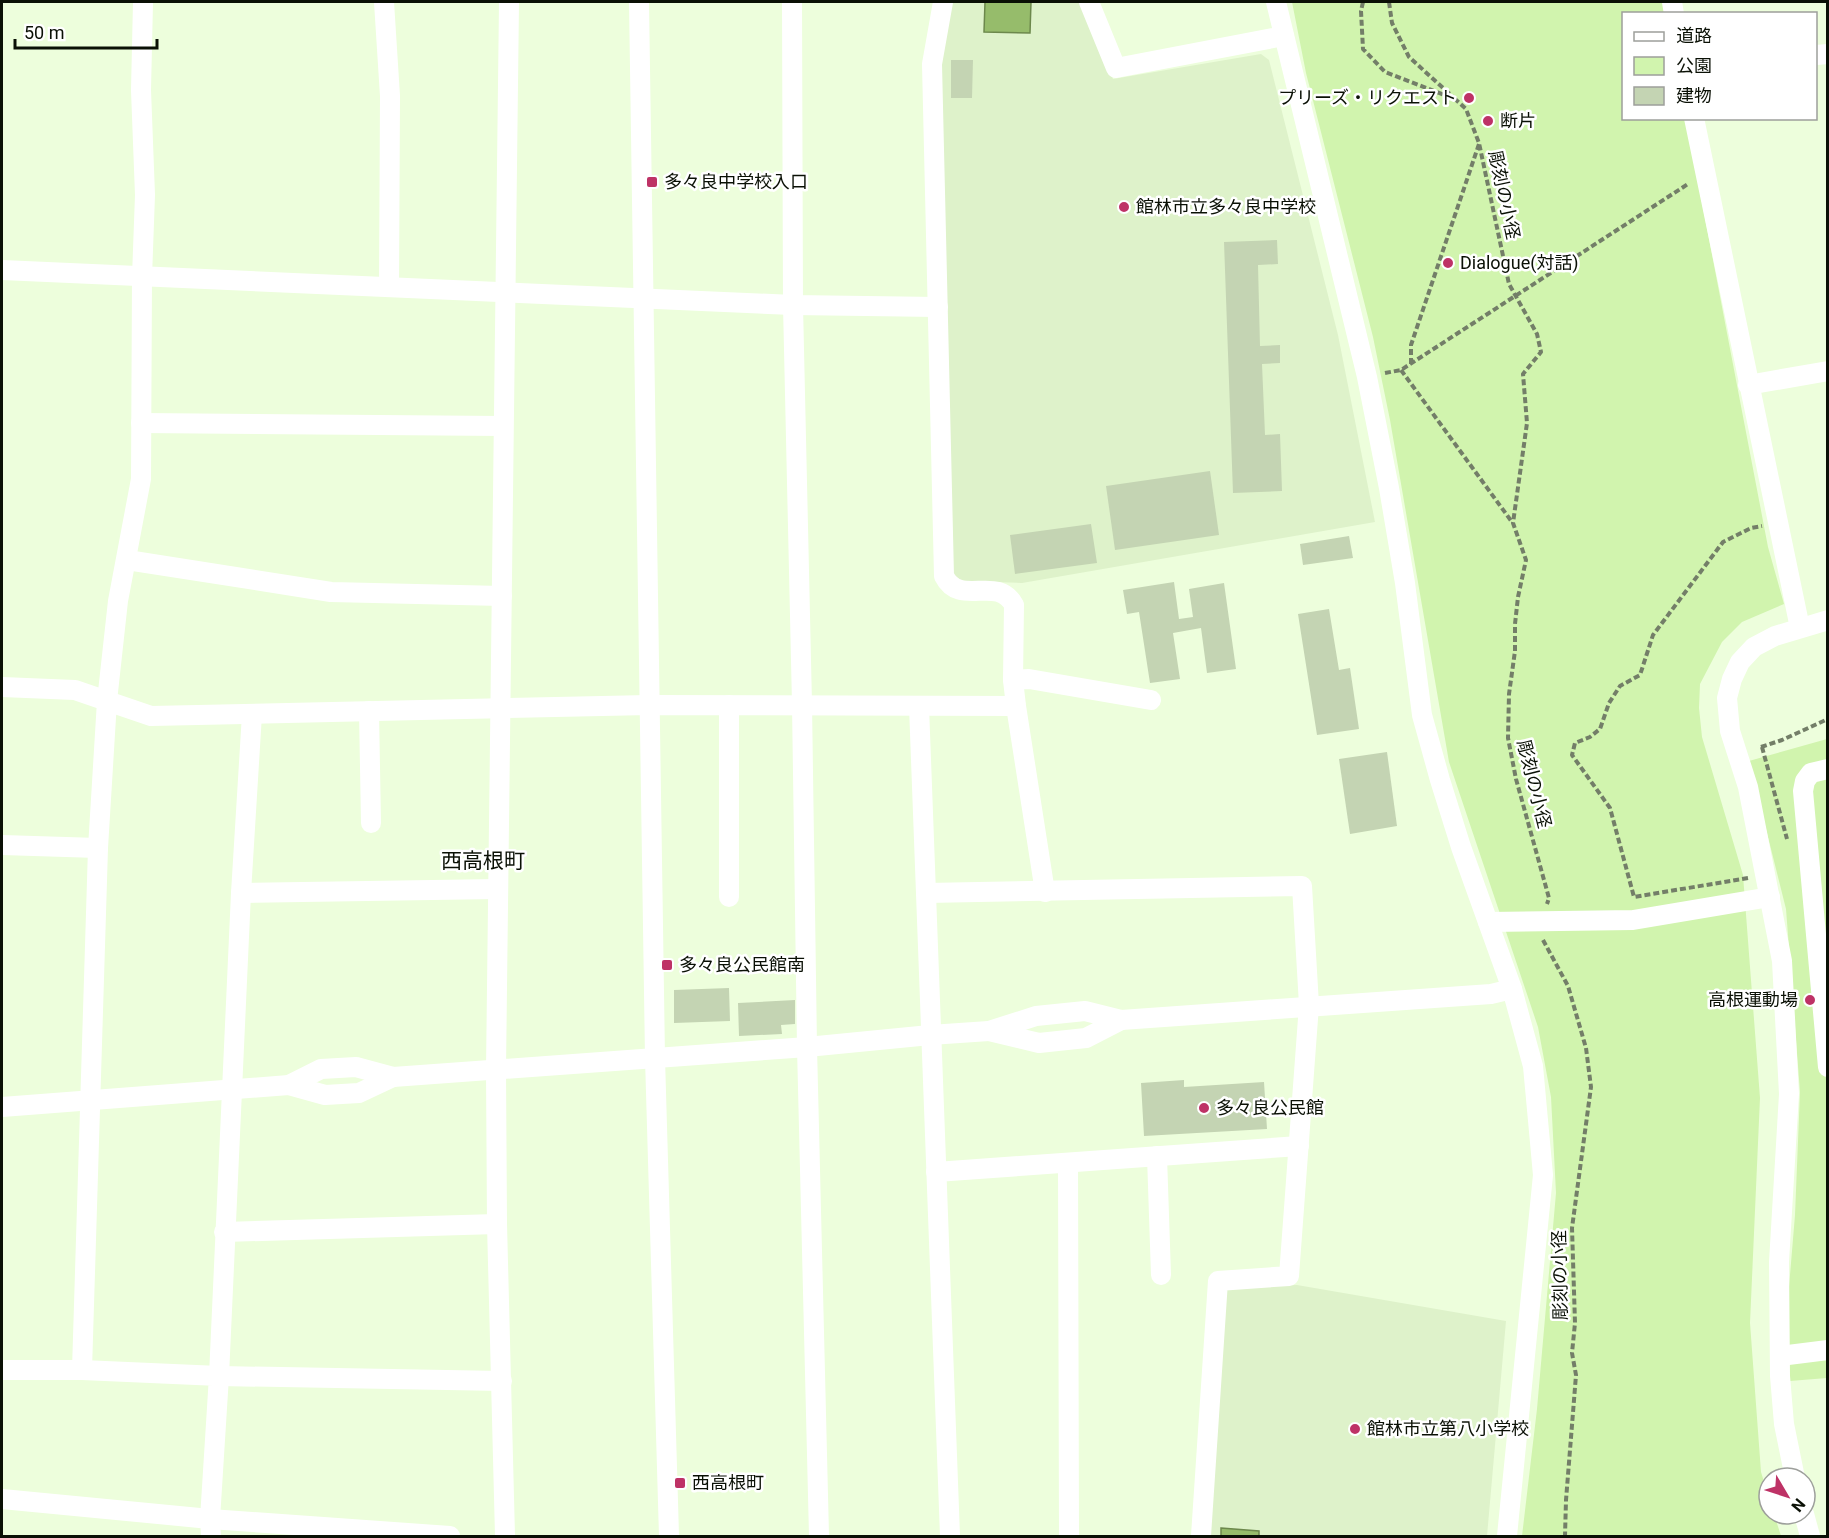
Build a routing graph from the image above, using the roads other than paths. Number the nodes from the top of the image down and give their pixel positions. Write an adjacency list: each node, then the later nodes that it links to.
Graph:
1 (143, 2): 12 (street)
2 (384, 2): 13 (street)
3 (510, 2): 14 (street)
4 (639, 2): 15 (street)
5 (792, 2): 16 (street)
6 (943, 2): 17 (street)
7 (1089, 2): 9 (street)
8 (1276, 2): 9 (street)
9 (1284, 36): 48 (street)
10 (1694, 120): 19 (street)
11 (2, 270): 12 (street)
12 (142, 277): 13 (street); 20 (street)
13 (389, 286): 14 (street)
14 (506, 292): 15 (street); 21 (street)
15 (642, 297): 16 (street); 31 (street)
16 (793, 304): 17 (street); 30 (street)
17 (938, 307): 26 (street)
18 (1827, 371): 19 (street)
19 (1748, 385): 25 (street)
20 (141, 423): 21 (street); 22 (street)
21 (503, 426): 23 (street)
22 (127, 560): 23 (street); 29 (street)
23 (502, 596): 35 (street)
24 (1827, 620): 25 (street)
25 (1800, 627): 47 (street)
26 (1013, 680): 28 (street); 34 (street)
27 (2, 687): 29 (street)
28 (1151, 700)
29 (107, 701): 37 (street); 41 (street)
30 (802, 704): 32 (street); 33 (street); 54 (street)
31 (650, 705): 32 (street); 35 (street); 55 (street)
32 (729, 705): 46 (street)
33 (919, 706): 34 (street); 45 (street)
34 (1016, 706): 43 (street)
35 (501, 708): 36 (street); 42 (street)
36 (369, 711): 37 (street); 39 (street)
37 (252, 714): 44 (street)
38 (1827, 769): 56 (street)
39 (371, 823)
40 (2, 845): 41 (street)
41 (98, 848): 61 (street)
42 (497, 889): 44 (street); 57 (street)
43 (1045, 891): 45 (street); 50 (street)
44 (241, 892): 60 (street)
45 (926, 893): 53 (street)
46 (729, 897)
47 (1770, 897): 48 (street); 71 (street)
48 (1488, 922): 49 (street)
49 (1512, 989): 50 (street); 86 (street)
50 (1309, 1005): 51 (street); 63 (street)
51 (1121, 1020): 52 (street); 52 (street)
52 (989, 1031): 53 (street)
53 (930, 1035): 54 (street); 66 (street)
54 (807, 1047): 55 (street); 82 (street)
55 (655, 1058): 57 (street); 81 (street)
56 (1827, 1067)
57 (496, 1070): 58 (street); 67 (street)
58 (393, 1077): 59 (street); 59 (street)
59 (290, 1085): 60 (street)
60 (232, 1089): 61 (street); 68 (street)
61 (90, 1100): 62 (street); 72 (street)
62 (2, 1107)
63 (1299, 1146): 64 (street); 85 (street)
64 (1157, 1156): 65 (street); 69 (street)
65 (1068, 1163): 66 (street); 84 (street)
66 (936, 1172): 83 (street)
67 (497, 1224): 68 (street); 75 (street)
68 (224, 1232): 74 (street)
69 (1161, 1275)
70 (1827, 1350): 71 (street)
71 (1780, 1356): 76 (street)
72 (82, 1370): 73 (street); 74 (street)
73 (2, 1371)
74 (219, 1376): 75 (street); 78 (street)
75 (502, 1381): 80 (street)
76 (1793, 1466)
77 (2, 1499): 78 (street)
78 (211, 1528): 79 (street)
79 (450, 1536)
80 (505, 1536)
81 (669, 1536)
82 (819, 1536)
83 (950, 1536)
84 (1068, 1536)
85 (1201, 1536)
86 (1507, 1536)

